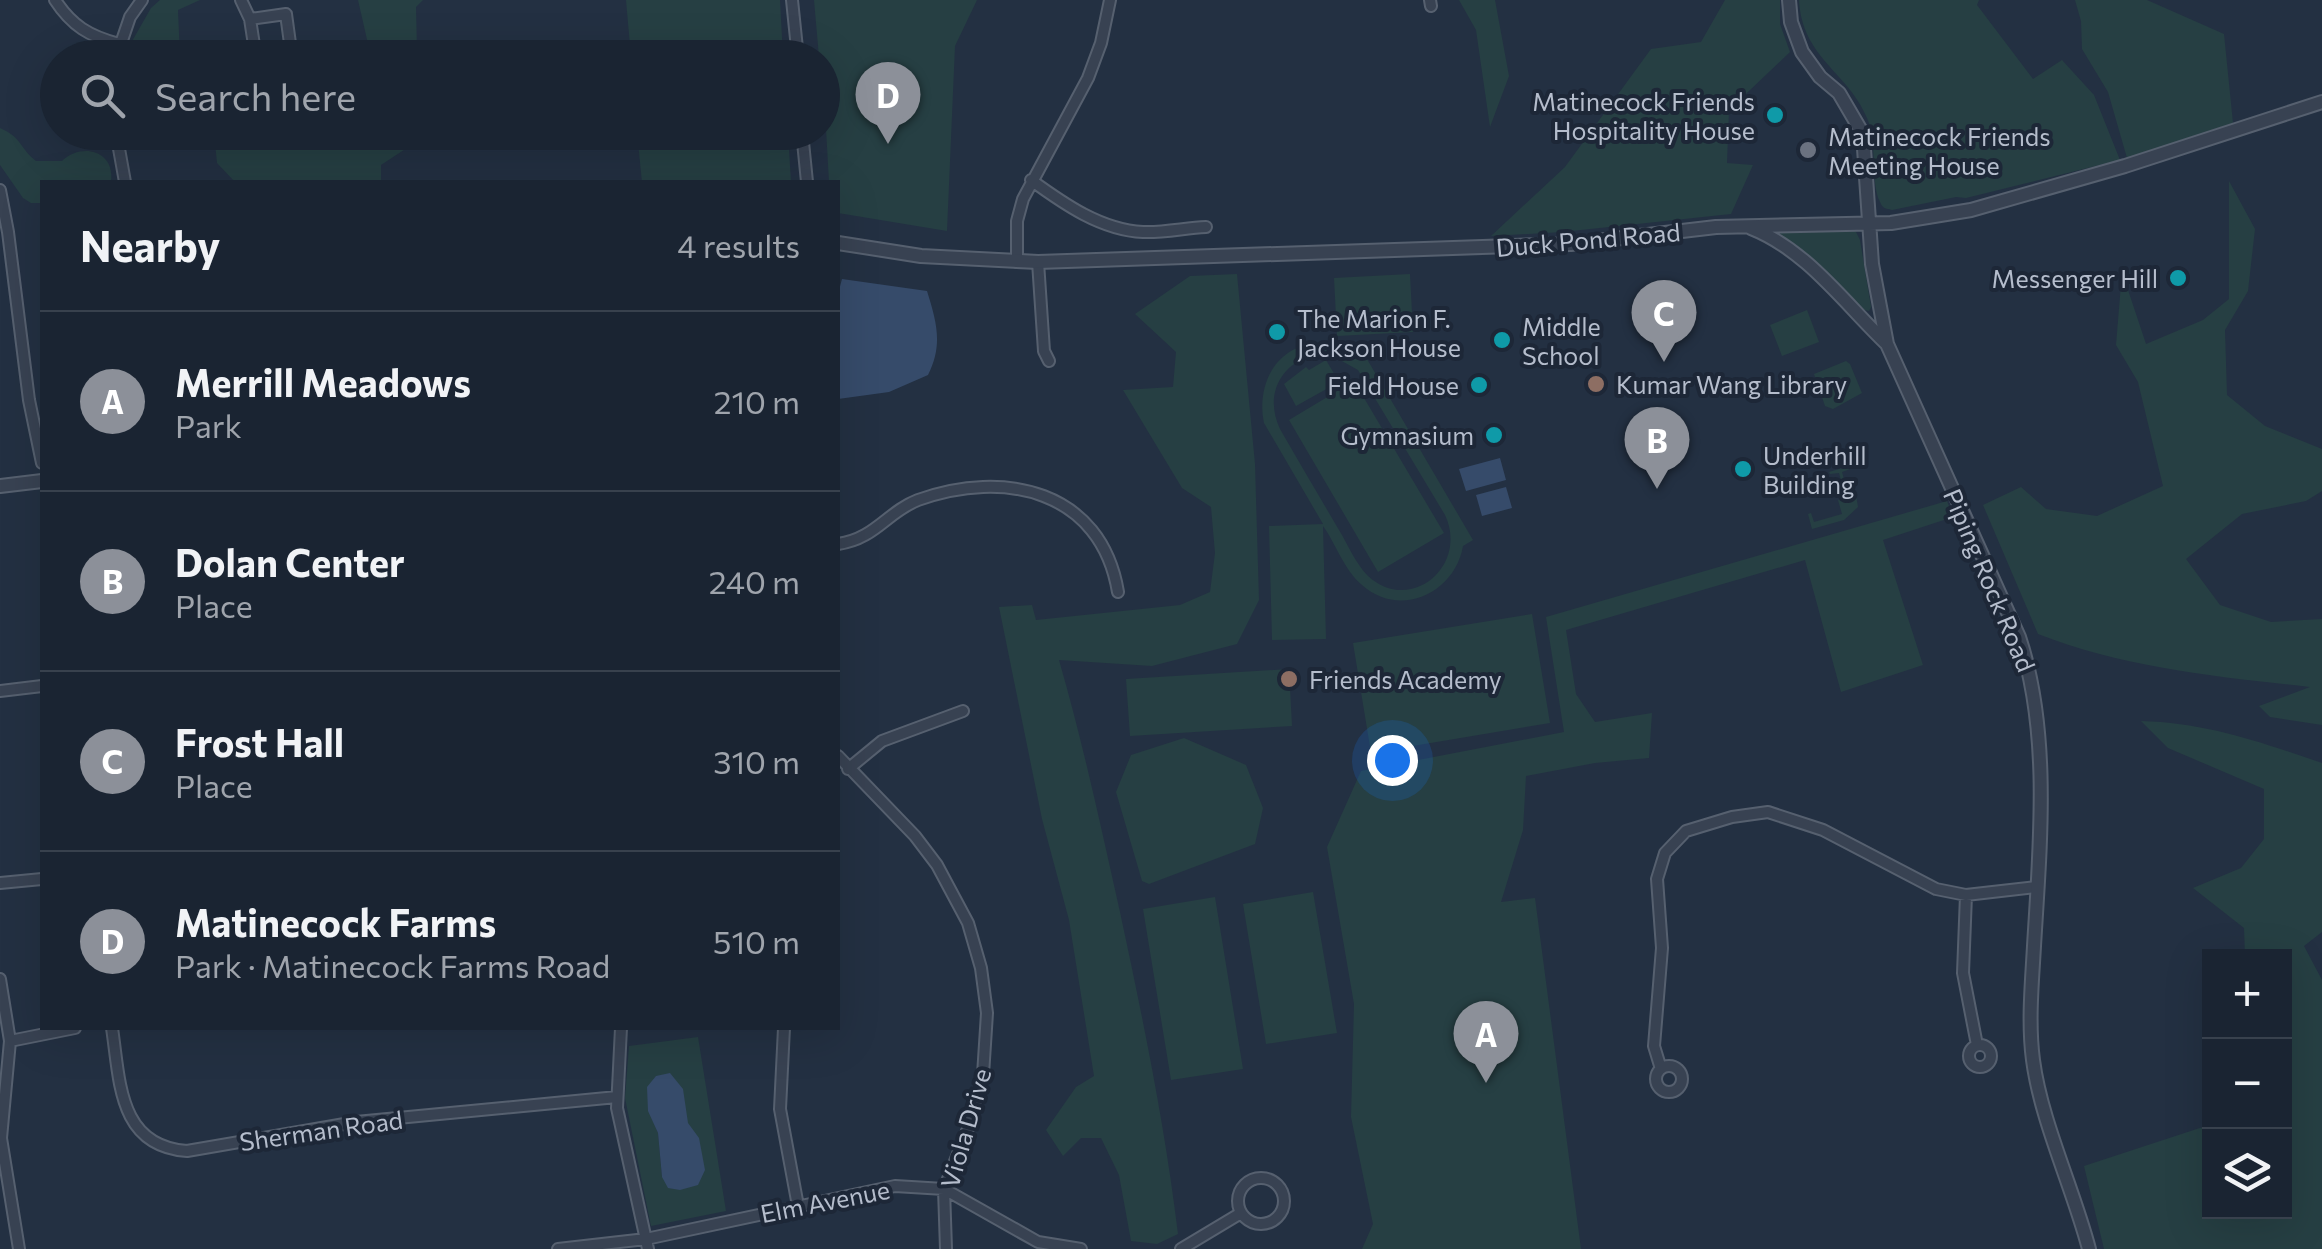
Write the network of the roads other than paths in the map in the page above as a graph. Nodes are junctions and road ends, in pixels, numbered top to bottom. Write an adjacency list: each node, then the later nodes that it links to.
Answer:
1 (55, 0): 8 (street)
2 (142, 0): 9 (street)
3 (241, 0): 7 (street)
4 (792, 0): 12 (street)
5 (1110, 0): 18 (street)
6 (1790, 0): 20 (street, Piping Rock Road)
7 (250, 19): 10 (street); 11 (street)
8 (104, 40)
9 (120, 40)
10 (253, 40)
11 (290, 40)
12 (796, 40)
13 (2322, 102): 20 (street, Duck Pond Road)
14 (119, 150): 16 (street)
15 (803, 150): 17 (street)
16 (125, 180)
17 (806, 180)
18 (1030, 180): 22 (street); 24 (street)
19 (0, 190): 28 (street)
20 (1868, 223): 21 (street, Duck Pond Road); 26 (street, Piping Rock Road)
21 (1744, 226): 25 (street, Duck Pond Road); 26 (street)
22 (1206, 227)
23 (840, 243): 24 (street, Duck Pond Road)
24 (1017, 262): 25 (street, Duck Pond Road)
25 (1038, 262): 27 (street)
26 (1887, 344): 40 (street, Piping Rock Road)
27 (1048, 361)
28 (40, 454)
29 (40, 480): 30 (street)
30 (0, 486)
31 (840, 544): 32 (street)
32 (1118, 592)
33 (40, 686): 34 (street)
34 (0, 691)
35 (963, 711): 37 (street)
36 (840, 759): 37 (street, Viola Drive)
37 (848, 769): 51 (street, Viola Drive)
38 (40, 878): 39 (street)
39 (0, 883)
40 (2036, 887): 41 (street); 60 (street, Piping Rock Road)
41 (1966, 895): 48 (street); 49 (street)
42 (0, 979): 47 (street)
43 (65, 1030): 47 (street)
44 (112, 1030): 50 (street, Sherman Road)
45 (621, 1030): 50 (street)
46 (784, 1030): 52 (street)
47 (10, 1041): 55 (street)
48 (1978, 1045)
49 (1660, 1070)
50 (617, 1098): 54 (street)
51 (944, 1189): 52 (street, Elm Avenue); 57 (street, Viola Drive); 58 (street, Elm Avenue)
52 (798, 1206): 54 (street, Elm Avenue)
53 (1241, 1213): 53 (street); 59 (street)
54 (647, 1244): 56 (street, Elm Avenue)
55 (19, 1249)
56 (558, 1249)
57 (946, 1249)
58 (1081, 1249)
59 (1180, 1249)
60 (2089, 1249)

